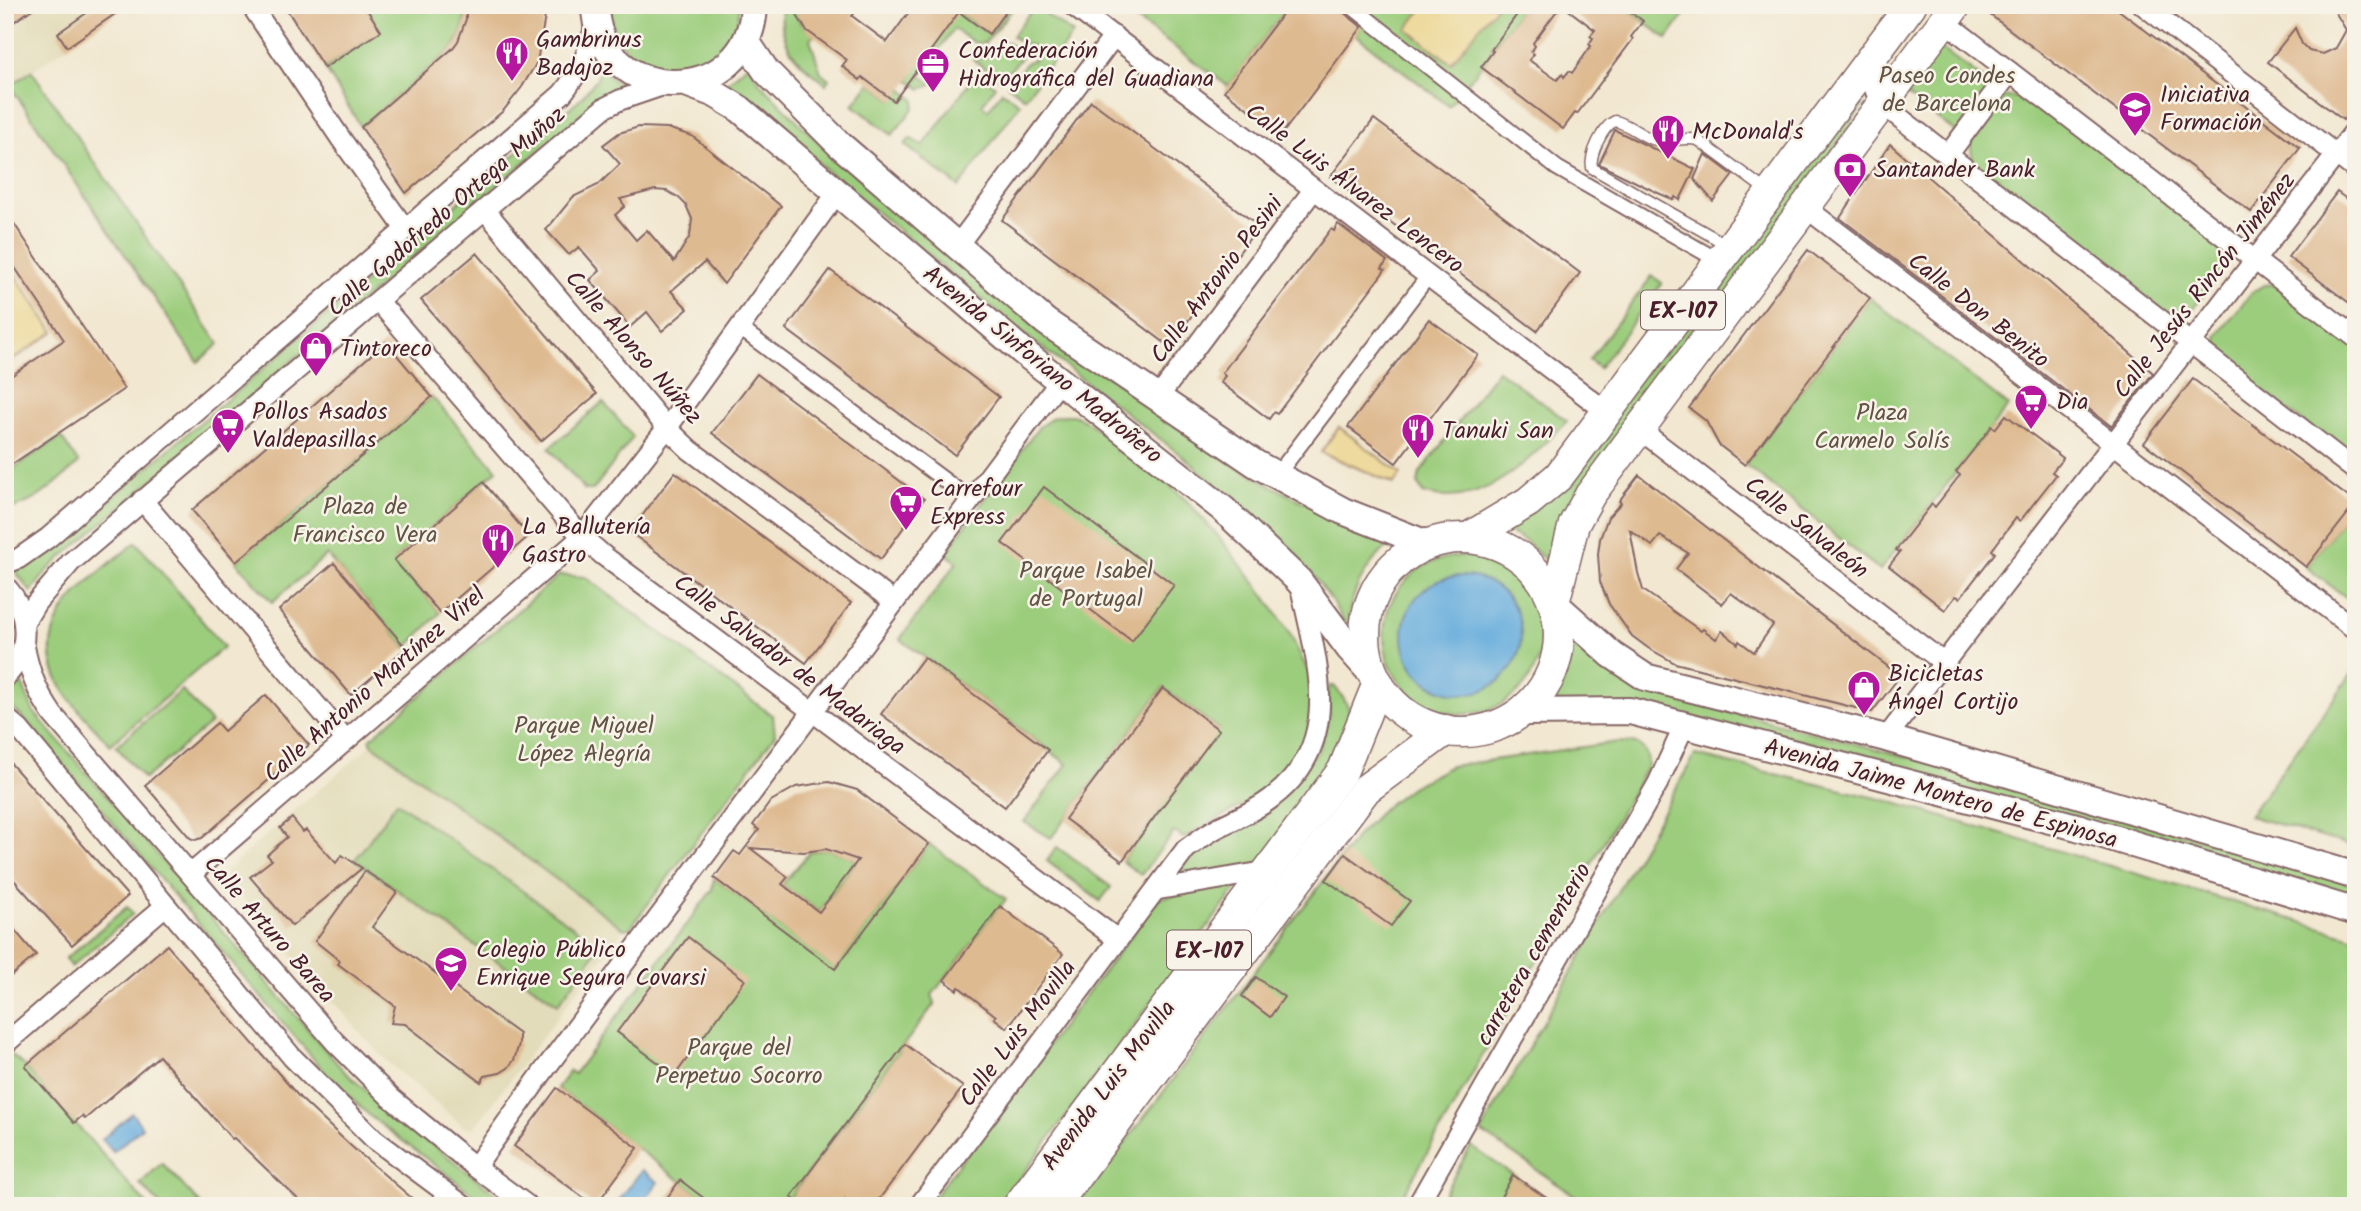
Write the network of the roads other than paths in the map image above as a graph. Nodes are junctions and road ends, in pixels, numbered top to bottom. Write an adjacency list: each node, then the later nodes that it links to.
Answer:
1 (251, 5): 24 (street)
2 (754, 5): 10 (main road)
3 (1072, 5): 9 (street, Calle Luis Álvarez Lencero)
4 (1350, 5): 26 (street)
5 (1911, 5): 11 (main road, EX-107)
6 (2151, 6): 17 (street)
7 (596, 13): 13 (main road, Avenida Sinforiano Madroñero); 24 (street, Calle Godofredo Ortega Muñoz)
8 (1950, 13): 12 (street); 14 (main road, EX-107)
9 (1114, 36): 19 (street, Calle Luis Álvarez Lencero); 25 (street)
10 (746, 41): 13 (main road); 25 (main road, Avenida Sinforiano Madroñero)
11 (1873, 57): 14 (street); 21 (main road, EX-107)
12 (2010, 72): 16 (street); 27 (street)
13 (676, 84): 20 (main road, Avenida Sinforiano Madroñero); 23 (street, Calle Godofredo Ortega Muñoz)
14 (1882, 104): 16 (street); 22 (main road, EX-107)
15 (2356, 129): 17 (street, Calle Jesús Rincón Jiménez)
16 (1948, 155): 32 (street)
17 (2336, 155): 18 (street); 27 (street, Calle Jesús Rincón Jiménez)
18 (2356, 170)
19 (1314, 188): 28 (street, Calle Luis Álvarez Lencero); 34 (street, Calle Antonio Pesini)
20 (837, 193): 30 (street, Calle Antonio Martínez Virel); 33 (main road, Avenida Sinforiano Madroñero)
21 (1770, 193): 26 (main road, EX-107); 26 (lane)
22 (1805, 207): 37 (main road, EX-107); 38 (street, Calle Don Benito)
23 (485, 210): 29 (street, Calle Godofredo Ortega Muñoz); 36 (street, Calle Alonso Núñez)
24 (406, 230): 46 (street, Calle Godofredo Ortega Muñoz)
25 (957, 246): 34 (main road, Avenida Sinforiano Madroñero)
26 (1725, 254): 35 (main road, EX-107)
27 (2255, 260): 31 (street); 32 (street, Calle Jesús Rincón Jiménez)
28 (1429, 275): 35 (street, Calle Luis Álvarez Lencero); 40 (street)
29 (379, 302): 41 (street, Calle Godofredo Ortega Muñoz); 43 (street, Calle Salvador de Madariaga)
30 (741, 329): 36 (street, Calle Antonio Martínez Virel); 42 (street)
31 (2356, 338)
32 (2191, 343): 38 (street, Calle Jesús Rincón Jiménez); 39 (street)
33 (1060, 381): 42 (street); 47 (main road, Avenida Sinforiano Madroñero)
34 (1157, 399): 40 (main road, Avenida Sinforiano Madroñero)
35 (1607, 412): 44 (main road, EX-107)
36 (667, 428): 43 (street, Calle Antonio Martínez Virel); 49 (street, Calle Alonso Núñez)
37 (1639, 429): 50 (main road, EX-107); 54 (street, Calle Salvaleón)
38 (2113, 443): 52 (street, Calle Don Benito); 54 (street, Calle Jesús Rincón Jiménez)
39 (2356, 471)
40 (1277, 475): 45 (main road, Avenida Sinforiano Madroñero)
41 (142, 500): 51 (street, Calle Godofredo Ortega Muñoz); 63 (street)
42 (971, 500): 49 (street)
43 (582, 537): 57 (street, Calle Salvador de Madariaga); 63 (street, Calle Antonio Martínez Virel)
44 (1468, 538): 45 (main road, EX-107); 50 (main road, EX-107)
45 (1427, 544): 56 (main road, EX-107)
46 (5, 564)
47 (1299, 581): 56 (main road, Avenida Sinforiano Madroñero); 67 (street, Calle Luis Movilla)
48 (5, 586): 51 (street)
49 (894, 602): 57 (street)
50 (1554, 603): 58 (main road, EX-107); 62 (main road, Avenida Jaime Montero de Espinosa)
51 (24, 623): 53 (street, Calle Arturo Barea)
52 (2356, 630)
53 (24, 645): 55 (street); 65 (street, Calle Arturo Barea)
54 (1944, 663): 62 (street, Calle Jesús Rincón Jiménez)
55 (5, 677)
56 (1376, 679): 61 (main road, EX-107); 64 (main road, Avenida Luis Movilla / EX-107)
57 (813, 712): 70 (street, Calle Salvador de Madariaga); 72 (street)
58 (1521, 712): 60 (main road, Avenida Jaime Montero de Espinosa); 61 (main road, EX-107)
59 (5, 717): 68 (street)
60 (1685, 724): 69 (main road, Avenida Jaime Montero de Espinosa); 78 (street, carretera cementerio)
61 (1446, 730): 77 (main road, Avenida Luis Movilla / EX-107)
62 (1886, 738): 66 (main road, Avenida Jaime Montero de Espinosa)
63 (346, 740): 65 (street, Calle Antonio Martínez Virel)
64 (1268, 871): 67 (street); 76 (main road, Avenida Luis Movilla / EX-107)
65 (191, 874): 72 (street, Calle Arturo Barea)
66 (2356, 876)
67 (1156, 890): 70 (street, Calle Luis Movilla)
68 (165, 906): 71 (street); 73 (street)
69 (2356, 912)
70 (1117, 939): 75 (street, Calle Luis Movilla)
71 (5, 1044)
72 (475, 1167): 74 (street, Calle Arturo Barea)
73 (464, 1206)
74 (528, 1206)
75 (919, 1206)
76 (1018, 1206)
77 (1054, 1206)
78 (1418, 1206)

